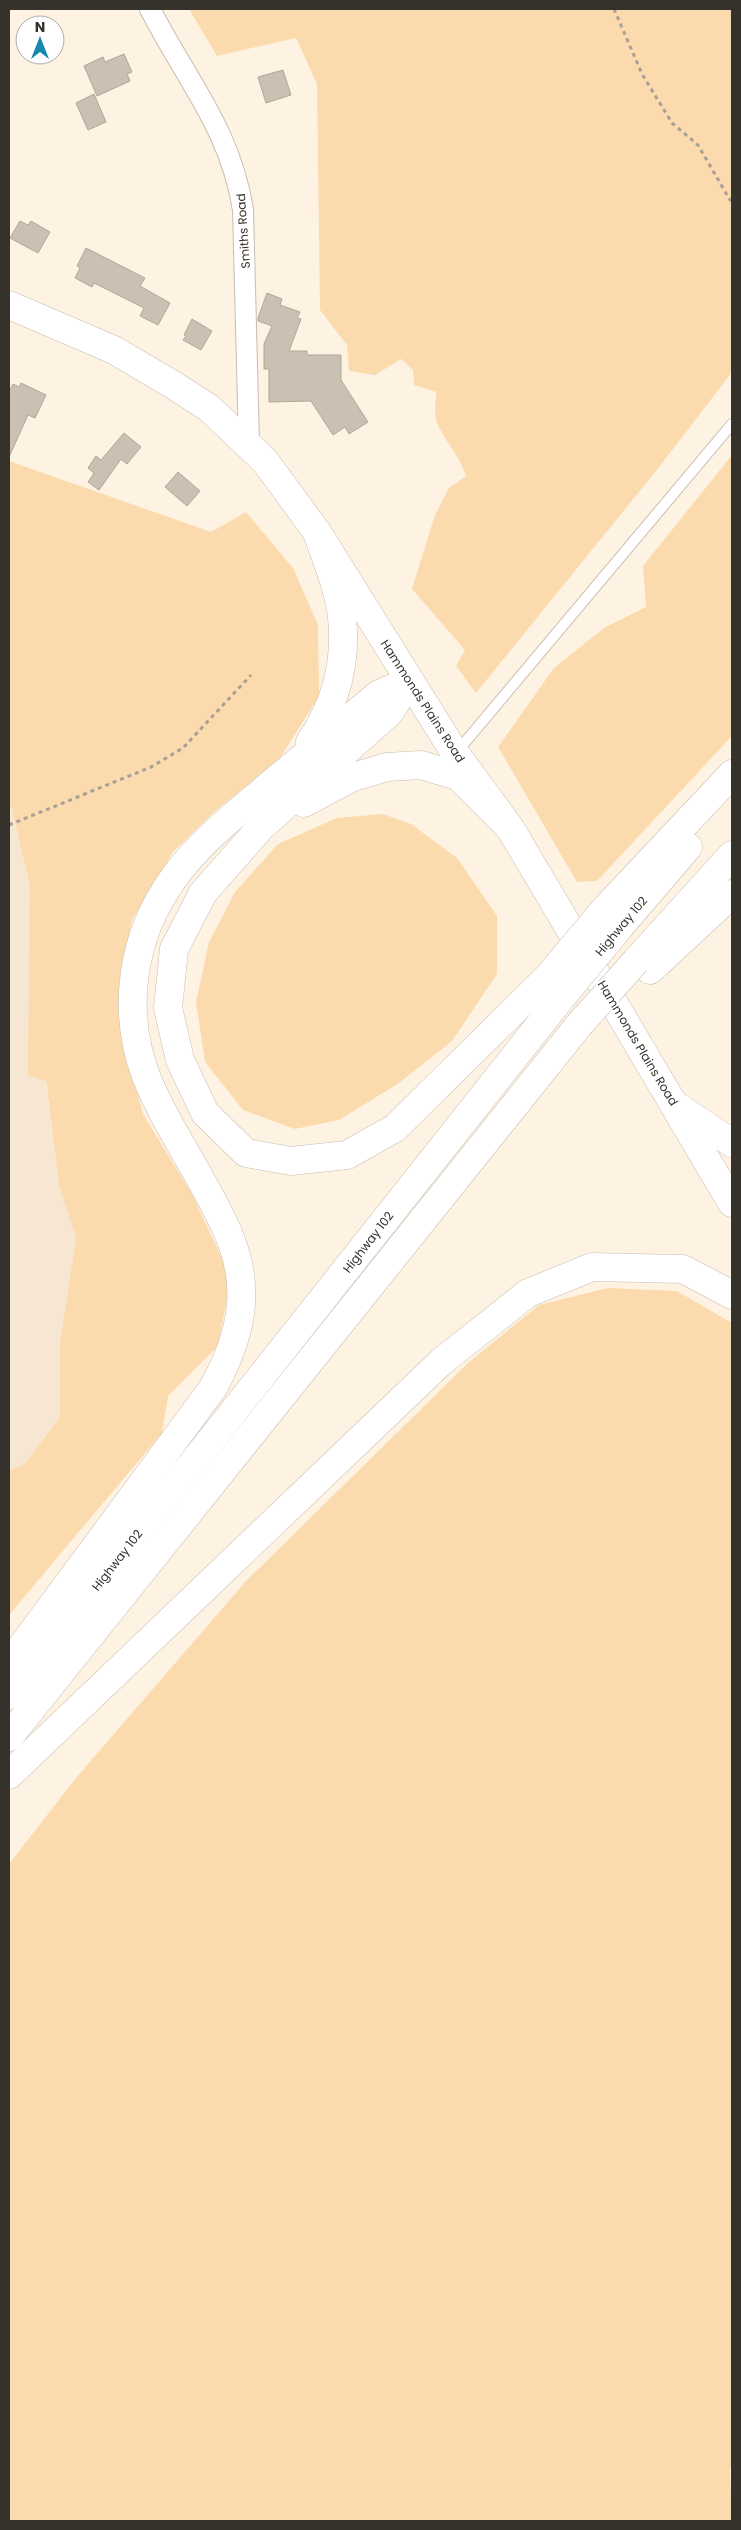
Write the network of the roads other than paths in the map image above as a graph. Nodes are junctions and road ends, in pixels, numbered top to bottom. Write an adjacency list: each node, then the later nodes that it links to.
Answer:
1 (150, 9): 4 (street, Smiths Road)
2 (9, 305): 4 (main road, Hammonds Plains Road)
3 (732, 424): 7 (lane)
4 (249, 444): 5 (main road, Hammonds Plains Road)
5 (317, 532): 6 (main road, Hammonds Plains Road); 8 (main road)
6 (409, 681): 7 (main road, Hammonds Plains Road); 8 (main road); 11 (main road)
7 (455, 753): 12 (main road, Hammonds Plains Road)
8 (295, 764): 22 (main road)
9 (732, 774): 15 (main road)
10 (732, 794): 15 (main road, Highway 102)
11 (261, 827): 12 (main road); 17 (main road)
12 (510, 828): 18 (main road, Hammonds Plains Road)
13 (732, 855): 16 (main road, Highway 102)
14 (732, 894): 16 (main road)
15 (610, 920): 17 (main road, Highway 102, bridge)
16 (640, 967): 24 (main road, Highway 102, bridge)
17 (555, 987): 23 (main road, Highway 102)
18 (675, 1105): 19 (main road); 20 (main road, Hammonds Plains Road)
19 (732, 1143)
20 (732, 1203)
21 (732, 1295): 25 (main road)
22 (9, 1664)
23 (9, 1696)
24 (9, 1737)
25 (9, 1775)

